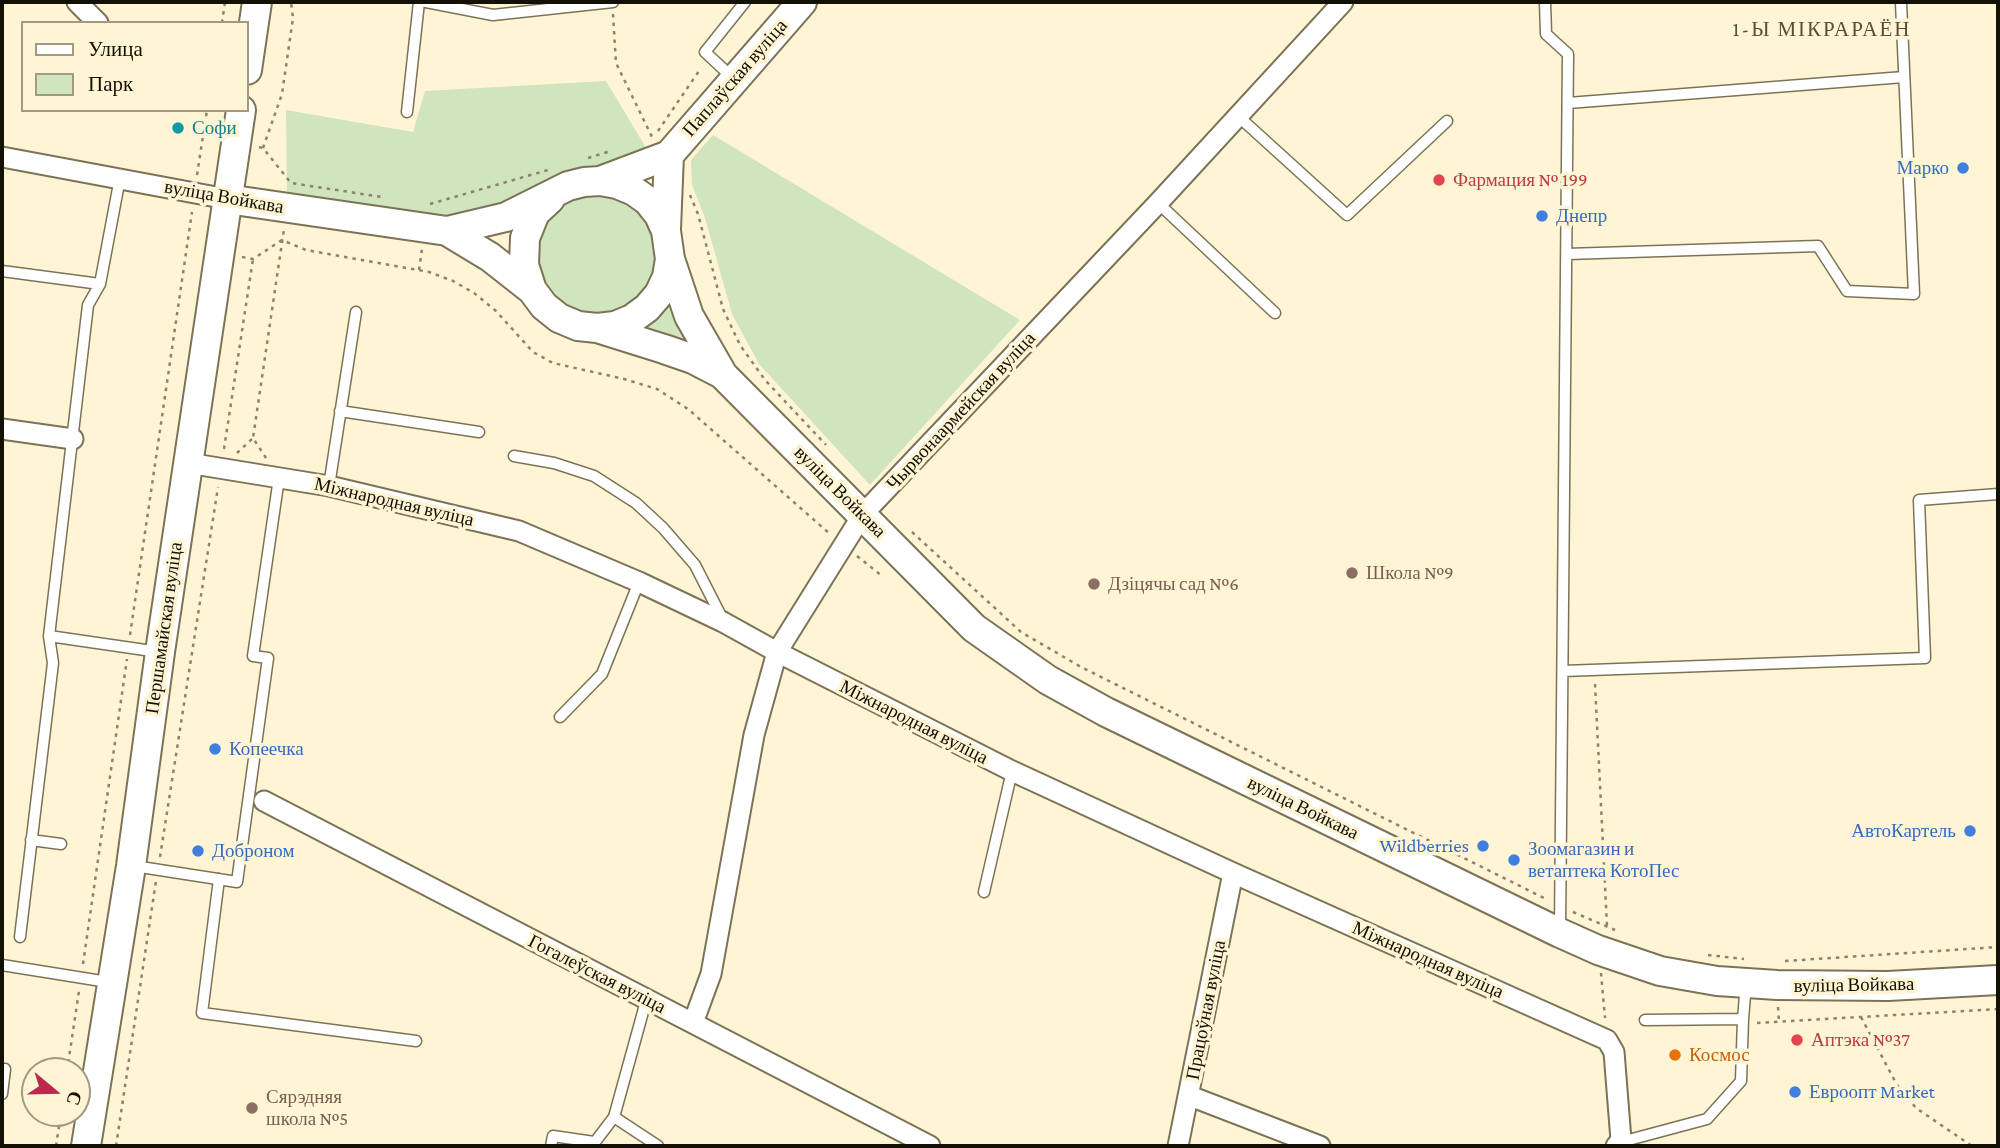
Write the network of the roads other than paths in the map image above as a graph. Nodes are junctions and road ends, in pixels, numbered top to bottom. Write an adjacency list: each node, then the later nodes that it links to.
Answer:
1 (77, 2): 11 (street)
2 (257, 2): 12 (main road)
3 (419, 2): 16 (lane)
4 (426, 2): 5 (lane)
5 (613, 2)
6 (745, 2): 14 (lane)
7 (802, 2): 14 (main road, Паплаўская вуліца)
8 (1343, 2): 18 (street, Чырвонаармейская вуліца)
9 (1545, 2): 15 (lane)
10 (1901, 2): 13 (lane)
11 (96, 21)
12 (248, 58)
13 (1904, 77): 15 (lane); 29 (lane)
14 (734, 79): 20 (main road, Паплаўская вуліца)
15 (1568, 103): 29 (lane)
16 (407, 111)
17 (241, 112): 25 (main road, Першамайская вуліца)
18 (1238, 116): 19 (lane); 26 (street, Чырвонаармейская вуліца)
19 (1447, 121)
20 (669, 155): 22 (main road, Паплаўская вуліца); 28 (main road, Паплаўская вуліца)
21 (2, 157): 23 (street, вуліца Войкава)
22 (593, 170): 24 (main road, вуліца Войкава); 28 (main road, вуліца Войкава)
23 (120, 178): 25 (street, вуліца Войкава); 32 (lane)
24 (551, 182): 27 (main road, вуліца Войкава); 33 (main road)
25 (227, 199): 27 (main road, вуліца Войкава); 43 (main road, Першамайская вуліца)
26 (1158, 203): 35 (lane); 47 (street, Чырвонаармейская вуліца)
27 (447, 231): 33 (main road, вуліца Войкава)
28 (666, 231): 30 (main road, вуліца Войкава)
29 (1567, 254): 53 (lane)
30 (670, 259): 36 (main road, вуліца Войкава); 37 (main road, вуліца Войкава)
31 (2, 271): 32 (lane)
32 (100, 284): 41 (lane)
33 (532, 290): 36 (main road, вуліца Войкава)
34 (356, 312): 38 (lane)
35 (1275, 313)
36 (597, 328): 37 (main road, вуліца Войкава)
37 (723, 375): 47 (main road, вуліца Войкава)
38 (340, 411): 40 (lane); 45 (lane)
39 (2, 429): 41 (street)
40 (479, 432)
41 (73, 439): 50 (lane)
42 (514, 456): 49 (lane)
43 (188, 463): 44 (street, Міжнародная вуліца); 51 (main road, Першамайская вуліца)
44 (279, 478): 45 (street, Міжнародная вуліца); 61 (lane)
45 (329, 486): 48 (street, Міжнародная вуліца)
46 (1998, 494): 53 (lane)
47 (863, 514): 52 (street, Чырвонаармейская вуліца); 63 (main road, вуліца Войкава)
48 (639, 582): 49 (street, Міжнародная вуліца); 54 (lane)
49 (723, 622): 52 (street, Міжнародная вуліца)
50 (49, 636): 51 (lane); 57 (lane)
51 (160, 652): 59 (main road, Першамайская вуліца)
52 (777, 652): 55 (street, Міжнародная вуліца); 72 (street, Чырвонаармейская вуліца)
53 (1563, 671): 63 (lane)
54 (560, 717)
55 (1012, 771): 60 (street, Міжнародная вуліца); 62 (lane)
56 (264, 801): 69 (street, Гогалеўская вуліца)
57 (31, 840): 58 (lane); 64 (lane)
58 (61, 844)
59 (144, 868): 61 (lane); 68 (main road, Першамайская вуліца)
60 (1233, 873): 76 (street, Працоўная вуліца); 79 (street, Міжнародная вуліца)
61 (219, 879): 73 (lane)
62 (984, 892)
63 (1560, 920): 66 (main road, вуліца Войкава)
64 (20, 937)
65 (2, 965): 68 (lane)
66 (1747, 971): 67 (main road, вуліца Войкава); 71 (lane)
67 (1998, 980)
68 (112, 983): 80 (main road, Першамайская вуліца)
69 (646, 1001): 72 (street, Гогалеўская вуліца); 77 (lane)
70 (1645, 1020): 71 (lane)
71 (1742, 1021): 79 (lane)
72 (693, 1023): 83 (street, Гогалеўская вуліца)
73 (416, 1041)
74 (5, 1069): 75 (lane)
75 (2, 1094)
76 (1190, 1096): 84 (street, Працоўная вуліца); 85 (street)
77 (614, 1116): 78 (lane); 82 (lane)
78 (593, 1144): 81 (lane)
79 (1620, 1144)
80 (86, 1146)
81 (551, 1146)
82 (658, 1146)
83 (930, 1146)
84 (1178, 1146)
85 (1320, 1146)

